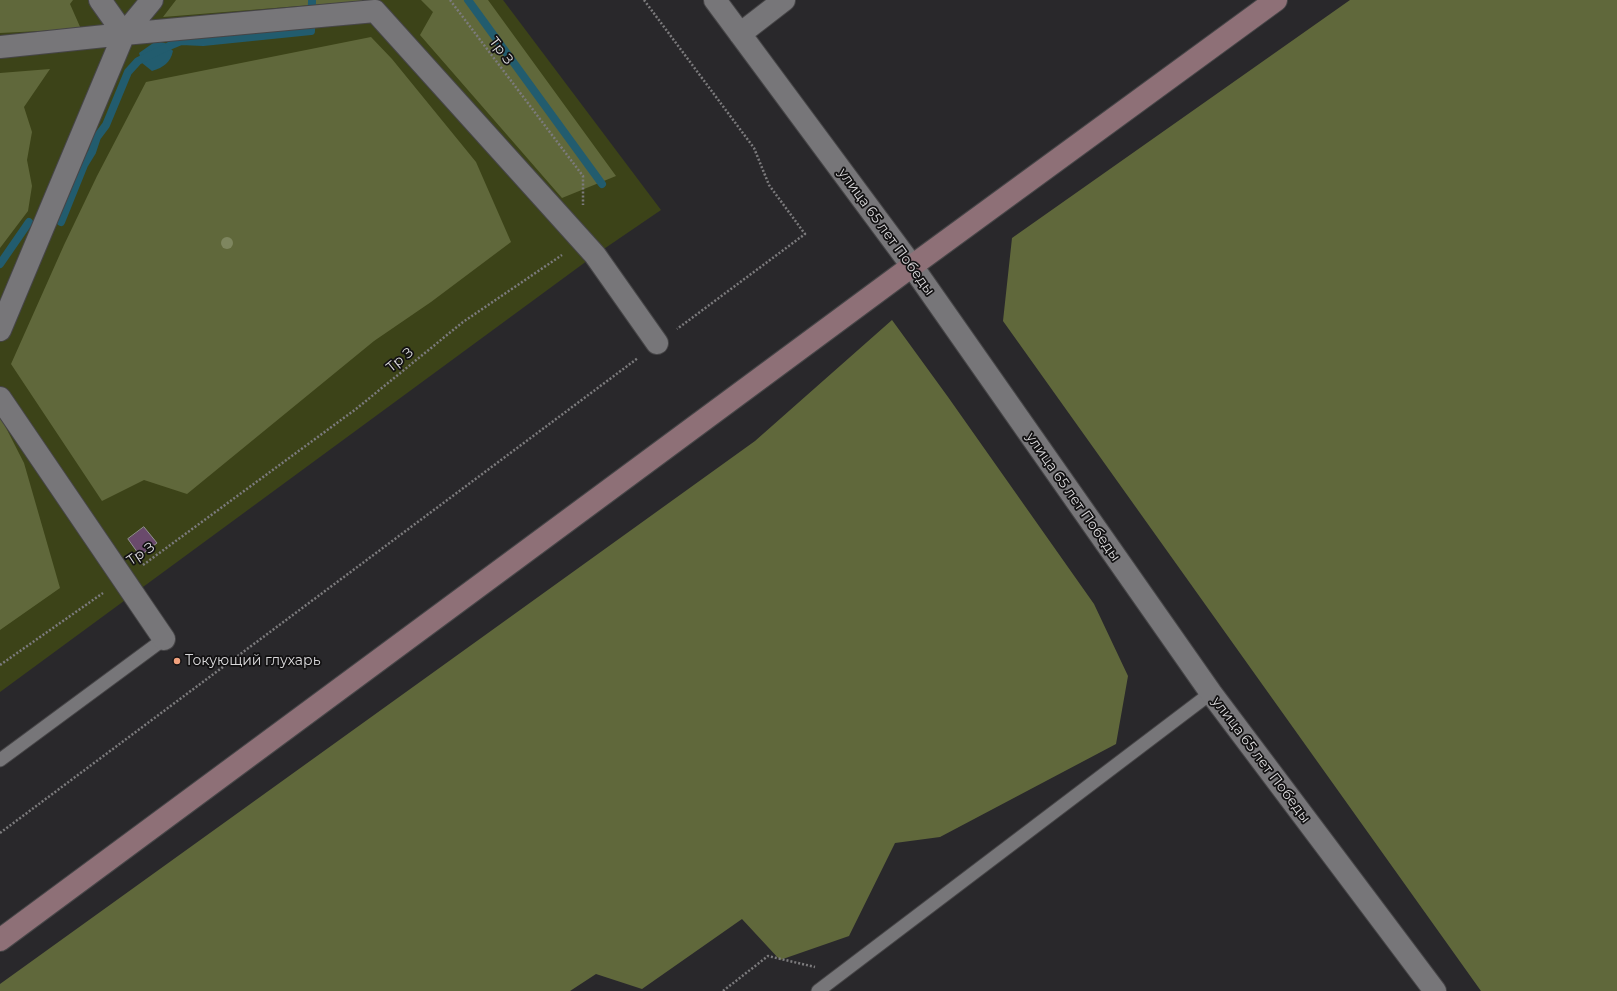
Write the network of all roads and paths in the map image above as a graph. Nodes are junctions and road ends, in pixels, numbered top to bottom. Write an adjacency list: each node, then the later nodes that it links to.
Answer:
1 (100, 0): 9 (street)
2 (152, 0): 9 (street)
3 (450, 0): 12 (path, Тр З)
4 (644, 0): 15 (path)
5 (715, 0): 10 (street, улица 65 лет Победы)
6 (784, 0): 10 (street)
7 (1276, 0): 13 (street)
8 (373, 5): 9 (street); 12 (street)
9 (124, 34): 11 (street); 14 (street)
10 (740, 34): 13 (street, улица 65 лет Победы)
11 (0, 47)
12 (582, 241): 15 (street); 17 (path, Тр З)
13 (912, 266): 20 (street, улица 65 лет Победы); 23 (street)
14 (0, 330)
15 (657, 343): 22 (path)
16 (0, 398): 17 (street)
17 (123, 579): 18 (street); 19 (path, Тр З)
18 (164, 639): 21 (lane)
19 (0, 664)
20 (1211, 693): 24 (lane); 27 (street, улица 65 лет Победы)
21 (0, 760)
22 (0, 833)
23 (0, 940)
24 (840, 974): 25 (path); 26 (lane)
25 (723, 991)
26 (818, 991)
27 (1435, 991)

